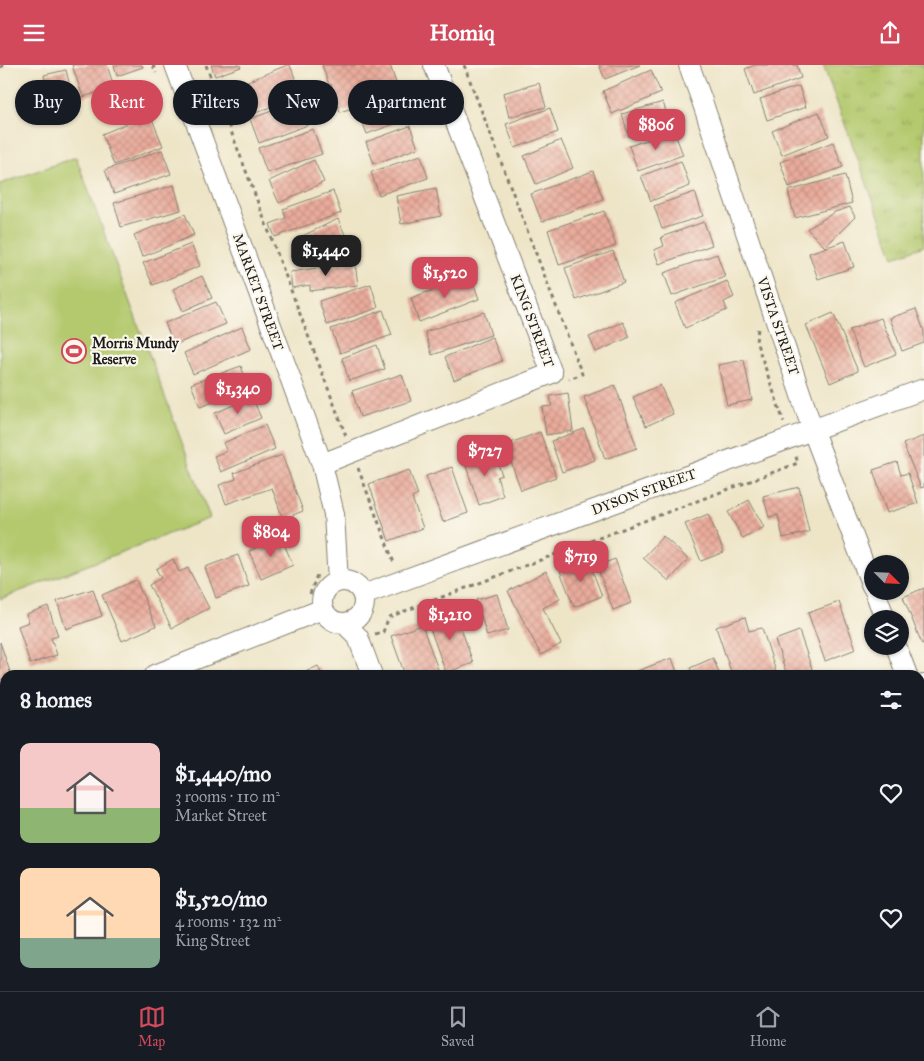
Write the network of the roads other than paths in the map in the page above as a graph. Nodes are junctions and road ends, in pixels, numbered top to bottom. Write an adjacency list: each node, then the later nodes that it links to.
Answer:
1 (175, 65): 6 (street, MARKET STREET)
2 (434, 65): 6 (street, KING STREET)
3 (689, 65): 5 (street, VISTA STREET)
4 (924, 389): 5 (street, DYSON STREET)
5 (813, 431): 7 (street, VISTA STREET); 9 (street, DYSON STREET)
6 (322, 464): 8 (street, MARKET STREET)
7 (864, 565)
8 (338, 582): 9 (street); 10 (street)
9 (363, 595): 11 (street)
10 (316, 603): 11 (street); 13 (street)
11 (351, 630): 14 (street)
12 (899, 655): 15 (street)
13 (165, 670)
14 (370, 670)
15 (905, 670)

